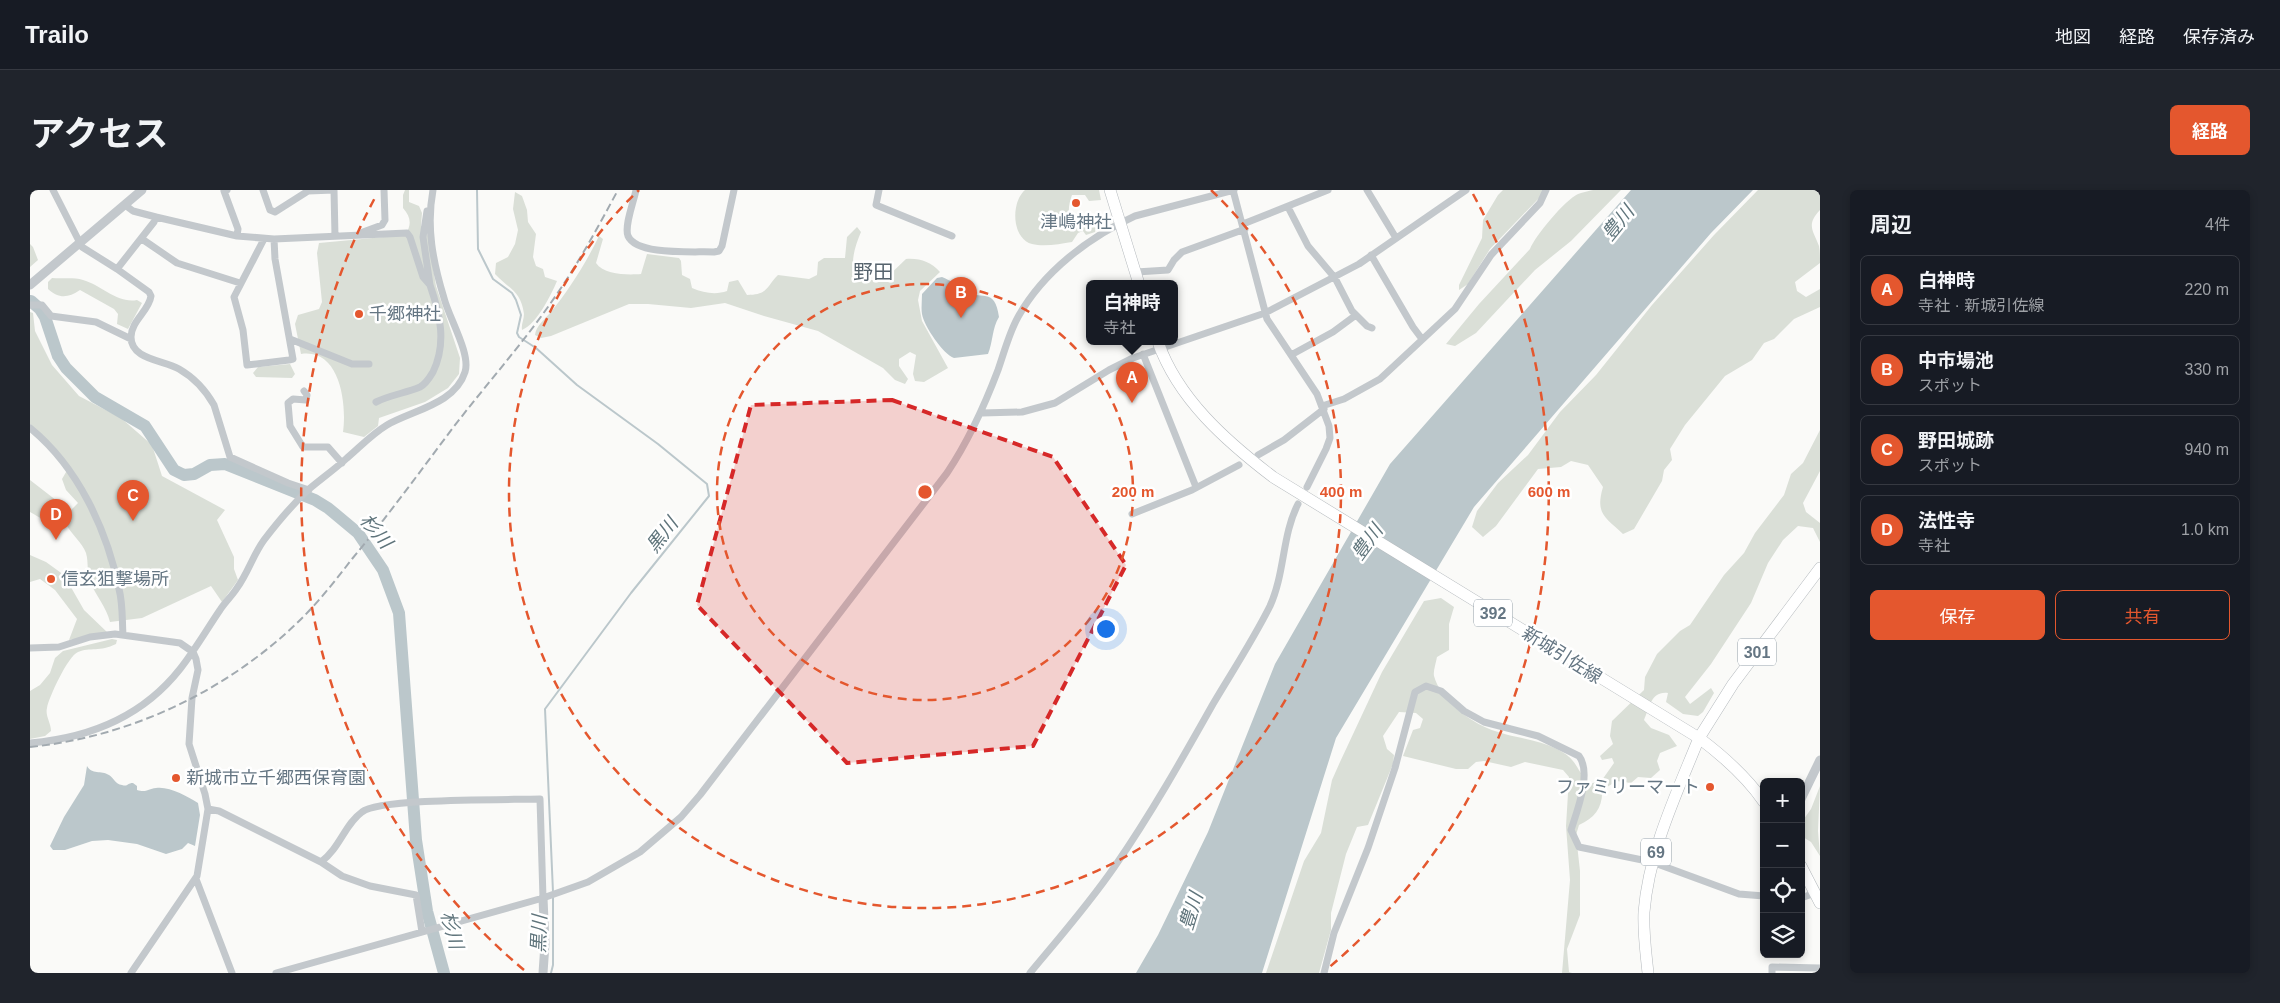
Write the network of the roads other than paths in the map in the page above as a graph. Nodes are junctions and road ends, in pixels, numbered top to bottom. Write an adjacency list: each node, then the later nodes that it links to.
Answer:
1 (53, 190): 31 (street)
2 (142, 190): 17 (street)
3 (225, 190): 24 (street)
4 (263, 190): 5 (street)
5 (334, 190): 25 (street)
6 (384, 190): 23 (street)
7 (433, 190): 19 (street)
8 (636, 190): 9 (street)
9 (734, 190)
10 (879, 190): 26 (street)
11 (1110, 190): 21 (main road)
12 (1233, 190): 21 (street); 22 (street)
13 (1328, 190): 18 (street)
14 (1367, 190): 27 (street)
15 (1466, 190): 27 (street)
16 (1546, 190): 46 (street)
17 (125, 205): 20 (street); 31 (street)
18 (1288, 207): 22 (street); 35 (street)
19 (429, 210): 39 (street); 58 (street)
20 (156, 217): 24 (street); 28 (street)
21 (1121, 222): 34 (main road); 55 (street)
22 (1244, 226): 34 (street); 41 (street)
23 (360, 233): 25 (street); 39 (street)
24 (237, 236): 29 (street)
25 (335, 236): 30 (street)
26 (952, 236)
27 (1396, 238): 32 (street)
28 (142, 239): 33 (street); 37 (street)
29 (264, 239): 30 (street); 37 (street)
30 (274, 239): 47 (street)
31 (79, 243): 33 (street); 38 (street)
32 (1372, 255): 35 (street); 46 (street)
33 (117, 269): 44 (street)
34 (1136, 272): 36 (main road)
35 (1335, 278): 41 (street); 42 (street)
36 (1138, 280)
37 (240, 283): 47 (street)
38 (30, 285)
39 (430, 285): 53 (street)
40 (31, 305): 44 (street)
41 (1265, 313): 45 (street); 50 (street)
42 (1356, 315): 43 (street); 50 (street)
43 (1372, 328)
44 (131, 339): 62 (street)
45 (1178, 339)
46 (1422, 339): 54 (street)
47 (290, 340): 51 (street)
48 (1159, 345): 49 (street); 69 (main road, 新城引佐線 / 392)
49 (1143, 354): 55 (street); 61 (street)
50 (1291, 355): 54 (street)
51 (369, 364)
52 (304, 391): 58 (street)
53 (376, 402)
54 (1323, 407): 57 (street); 60 (street)
55 (982, 413): 80 (street)
56 (30, 428): 66 (street)
57 (1258, 455)
58 (342, 463): 62 (street)
59 (1239, 465): 61 (street)
60 (1307, 487)
61 (1196, 488): 64 (street)
62 (308, 491): 68 (street)
63 (1298, 504): 89 (street)
64 (1132, 514)
65 (1820, 568): 69 (main road, 301)
66 (123, 635): 67 (street); 68 (street)
67 (30, 648)
68 (192, 652): 70 (street); 74 (street)
69 (1698, 738): 73 (main road, 新城引佐線); 76 (main road, 69)
70 (30, 743)
71 (1820, 760): 72 (street)
72 (1805, 790)
73 (1760, 796)
74 (208, 809): 75 (street); 78 (street)
75 (321, 862): 80 (street); 83 (street)
76 (1652, 862): 79 (street); 90 (street); 91 (main road, 69)
77 (1802, 868): 82 (main road)
78 (196, 879): 85 (street); 86 (street)
79 (1760, 896)
80 (545, 897): 83 (street); 88 (street)
81 (1805, 898): 82 (street)
82 (1818, 898)
83 (424, 931): 87 (street)
84 (1820, 968): 92 (street)
85 (131, 973)
86 (232, 973)
87 (276, 973)
88 (542, 973)
89 (1030, 973)
90 (1324, 973)
91 (1648, 973)
92 (1772, 973)

